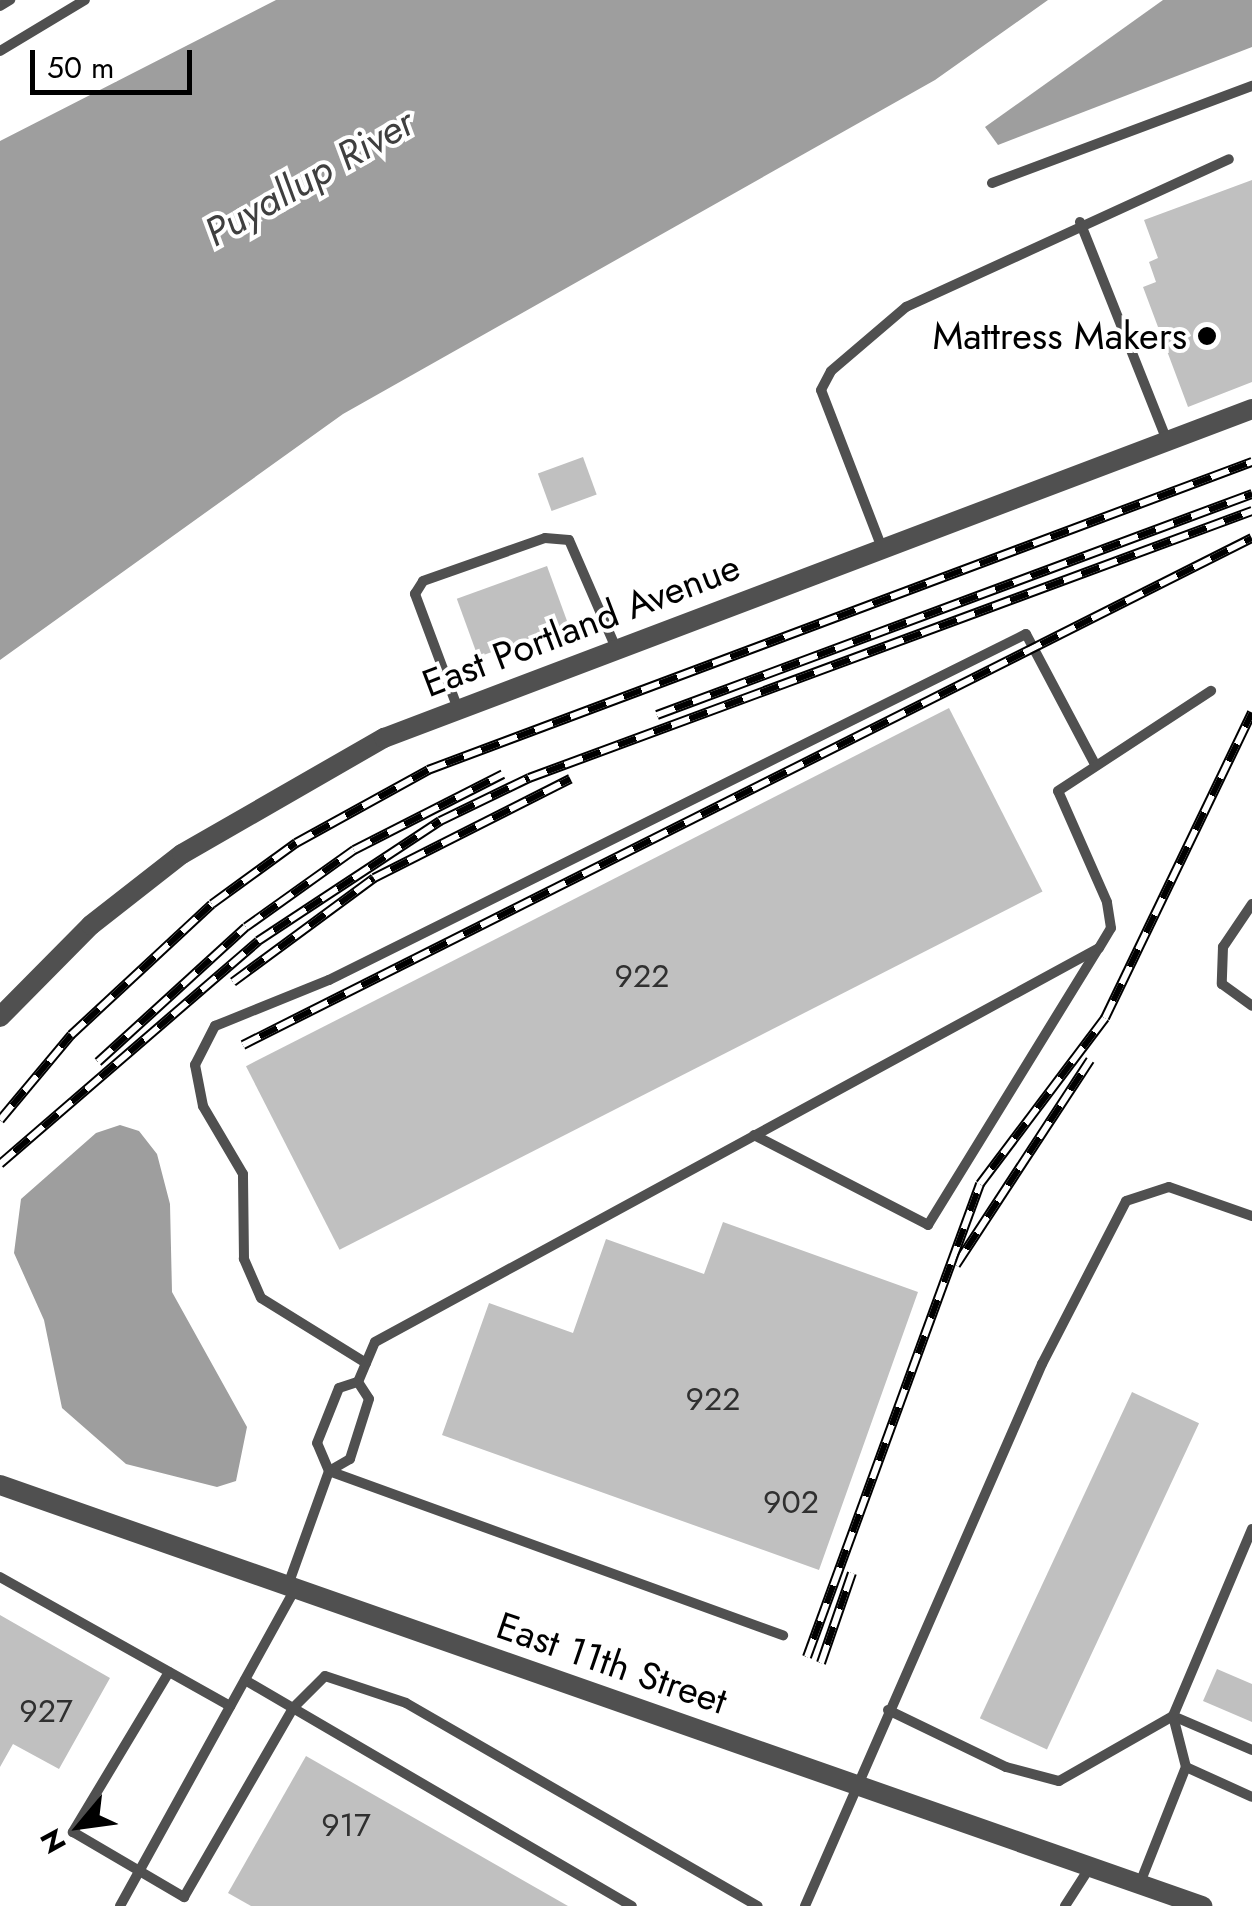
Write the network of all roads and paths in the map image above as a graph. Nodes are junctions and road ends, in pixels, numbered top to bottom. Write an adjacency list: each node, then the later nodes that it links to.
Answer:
1 (10, 0): 3 (lane)
2 (85, 0): 4 (lane)
3 (0, 6)
4 (0, 51)
5 (1252, 86): 7 (lane)
6 (1229, 160): 8 (lane)
7 (992, 183)
8 (1080, 222): 10 (lane); 11 (lane)
9 (1252, 409): 10 (street, East Portland Avenue)
10 (1167, 442): 11 (street, East Portland Avenue)
11 (882, 548): 12 (street, East Portland Avenue)
12 (616, 648): 14 (street, East Portland Avenue); 14 (lane)
13 (1211, 691): 15 (lane)
14 (458, 710): 19 (street, East Portland Avenue)
15 (1096, 766): 17 (lane); 22 (lane)
16 (1252, 904): 18 (lane)
17 (1098, 948): 20 (lane); 20 (lane)
18 (1252, 1006)
19 (0, 1017)
20 (754, 1135): 22 (lane)
21 (1252, 1216): 34 (lane)
22 (366, 1362): 23 (lane)
23 (358, 1382): 24 (lane); 24 (lane)
24 (329, 1470): 28 (lane); 29 (lane)
25 (0, 1485): 28 (street, East 11th Street)
26 (1252, 1528): 35 (lane)
27 (0, 1577): 30 (lane)
28 (291, 1587): 31 (lane); 38 (street, East 11th Street)
29 (783, 1635)
30 (169, 1672): 32 (lane); 41 (lane)
31 (245, 1680): 32 (lane); 33 (lane)
32 (230, 1706): 41 (lane)
33 (292, 1708): 41 (lane); 44 (lane); 45 (lane)
34 (888, 1710): 35 (lane); 38 (lane)
35 (1173, 1716): 36 (lane); 37 (lane)
36 (1252, 1750)
37 (1186, 1767): 39 (lane); 42 (lane)
38 (854, 1785): 40 (street, East 11th Street); 46 (lane)
39 (1252, 1797)
40 (1090, 1867): 42 (street, East 11th Street); 47 (lane)
41 (139, 1871): 43 (lane)
42 (1140, 1884): 48 (street, East 11th Street)
43 (120, 1906)
44 (632, 1906)
45 (758, 1906)
46 (804, 1906)
47 (1066, 1906)
48 (1202, 1906)

